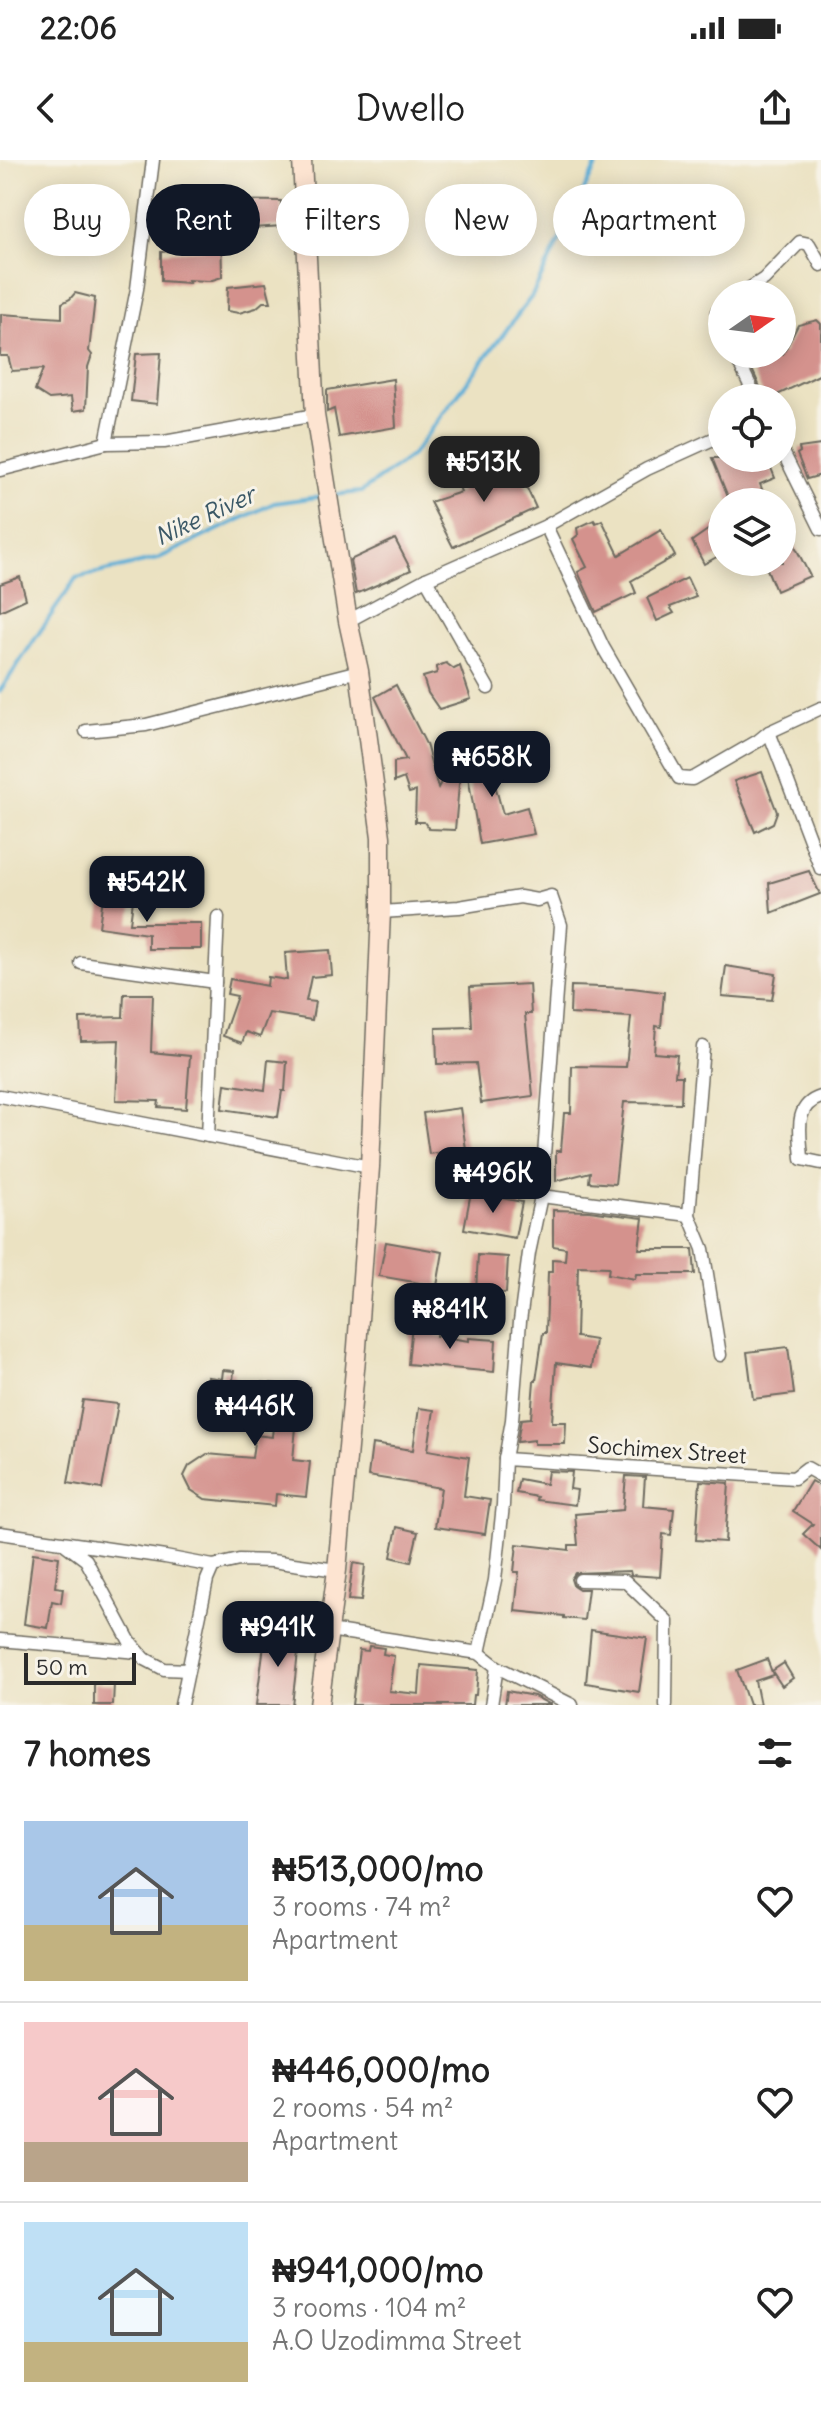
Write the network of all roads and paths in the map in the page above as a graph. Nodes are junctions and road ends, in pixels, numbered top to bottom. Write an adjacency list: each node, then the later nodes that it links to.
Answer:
1 (153, 160): 7 (street)
2 (302, 160): 5 (main road)
3 (821, 265): 4 (street)
4 (762, 280)
5 (315, 415): 7 (street); 13 (main road)
6 (708, 441): 10 (street)
7 (106, 443): 8 (street)
8 (0, 470)
9 (793, 472): 11 (street)
10 (546, 526): 12 (street); 18 (street)
11 (821, 529)
12 (426, 579): 13 (street); 15 (street)
13 (348, 621): 14 (main road)
14 (359, 671): 17 (street); 20 (main road)
15 (488, 688)
16 (821, 708): 18 (street)
17 (86, 731)
18 (769, 732): 19 (street)
19 (821, 869)
20 (381, 912): 29 (main road); 30 (street)
21 (218, 917): 23 (street)
22 (81, 963): 23 (street)
23 (215, 982): 27 (street)
24 (703, 1047): 31 (street)
25 (0, 1096): 27 (street)
26 (821, 1097): 28 (street)
27 (208, 1136): 29 (street)
28 (821, 1163)
29 (370, 1167): 38 (main road)
30 (541, 1196): 31 (street); 33 (street)
31 (689, 1215): 32 (street)
32 (720, 1355)
33 (505, 1459): 34 (street, Sochimex Street); 43 (street)
34 (821, 1476)
35 (0, 1533): 36 (street)
36 (64, 1543): 37 (street); 42 (street)
37 (213, 1566): 38 (street); 45 (street)
38 (337, 1570): 40 (main road)
39 (580, 1580): 50 (street)
40 (329, 1630): 43 (street); 47 (main road)
41 (0, 1640): 42 (street)
42 (138, 1652): 45 (street)
43 (479, 1653): 44 (street)
44 (497, 1667): 48 (street); 49 (street)
45 (188, 1670): 46 (street)
46 (181, 1705)
47 (319, 1705)
48 (491, 1705)
49 (572, 1705)
50 (666, 1705)

